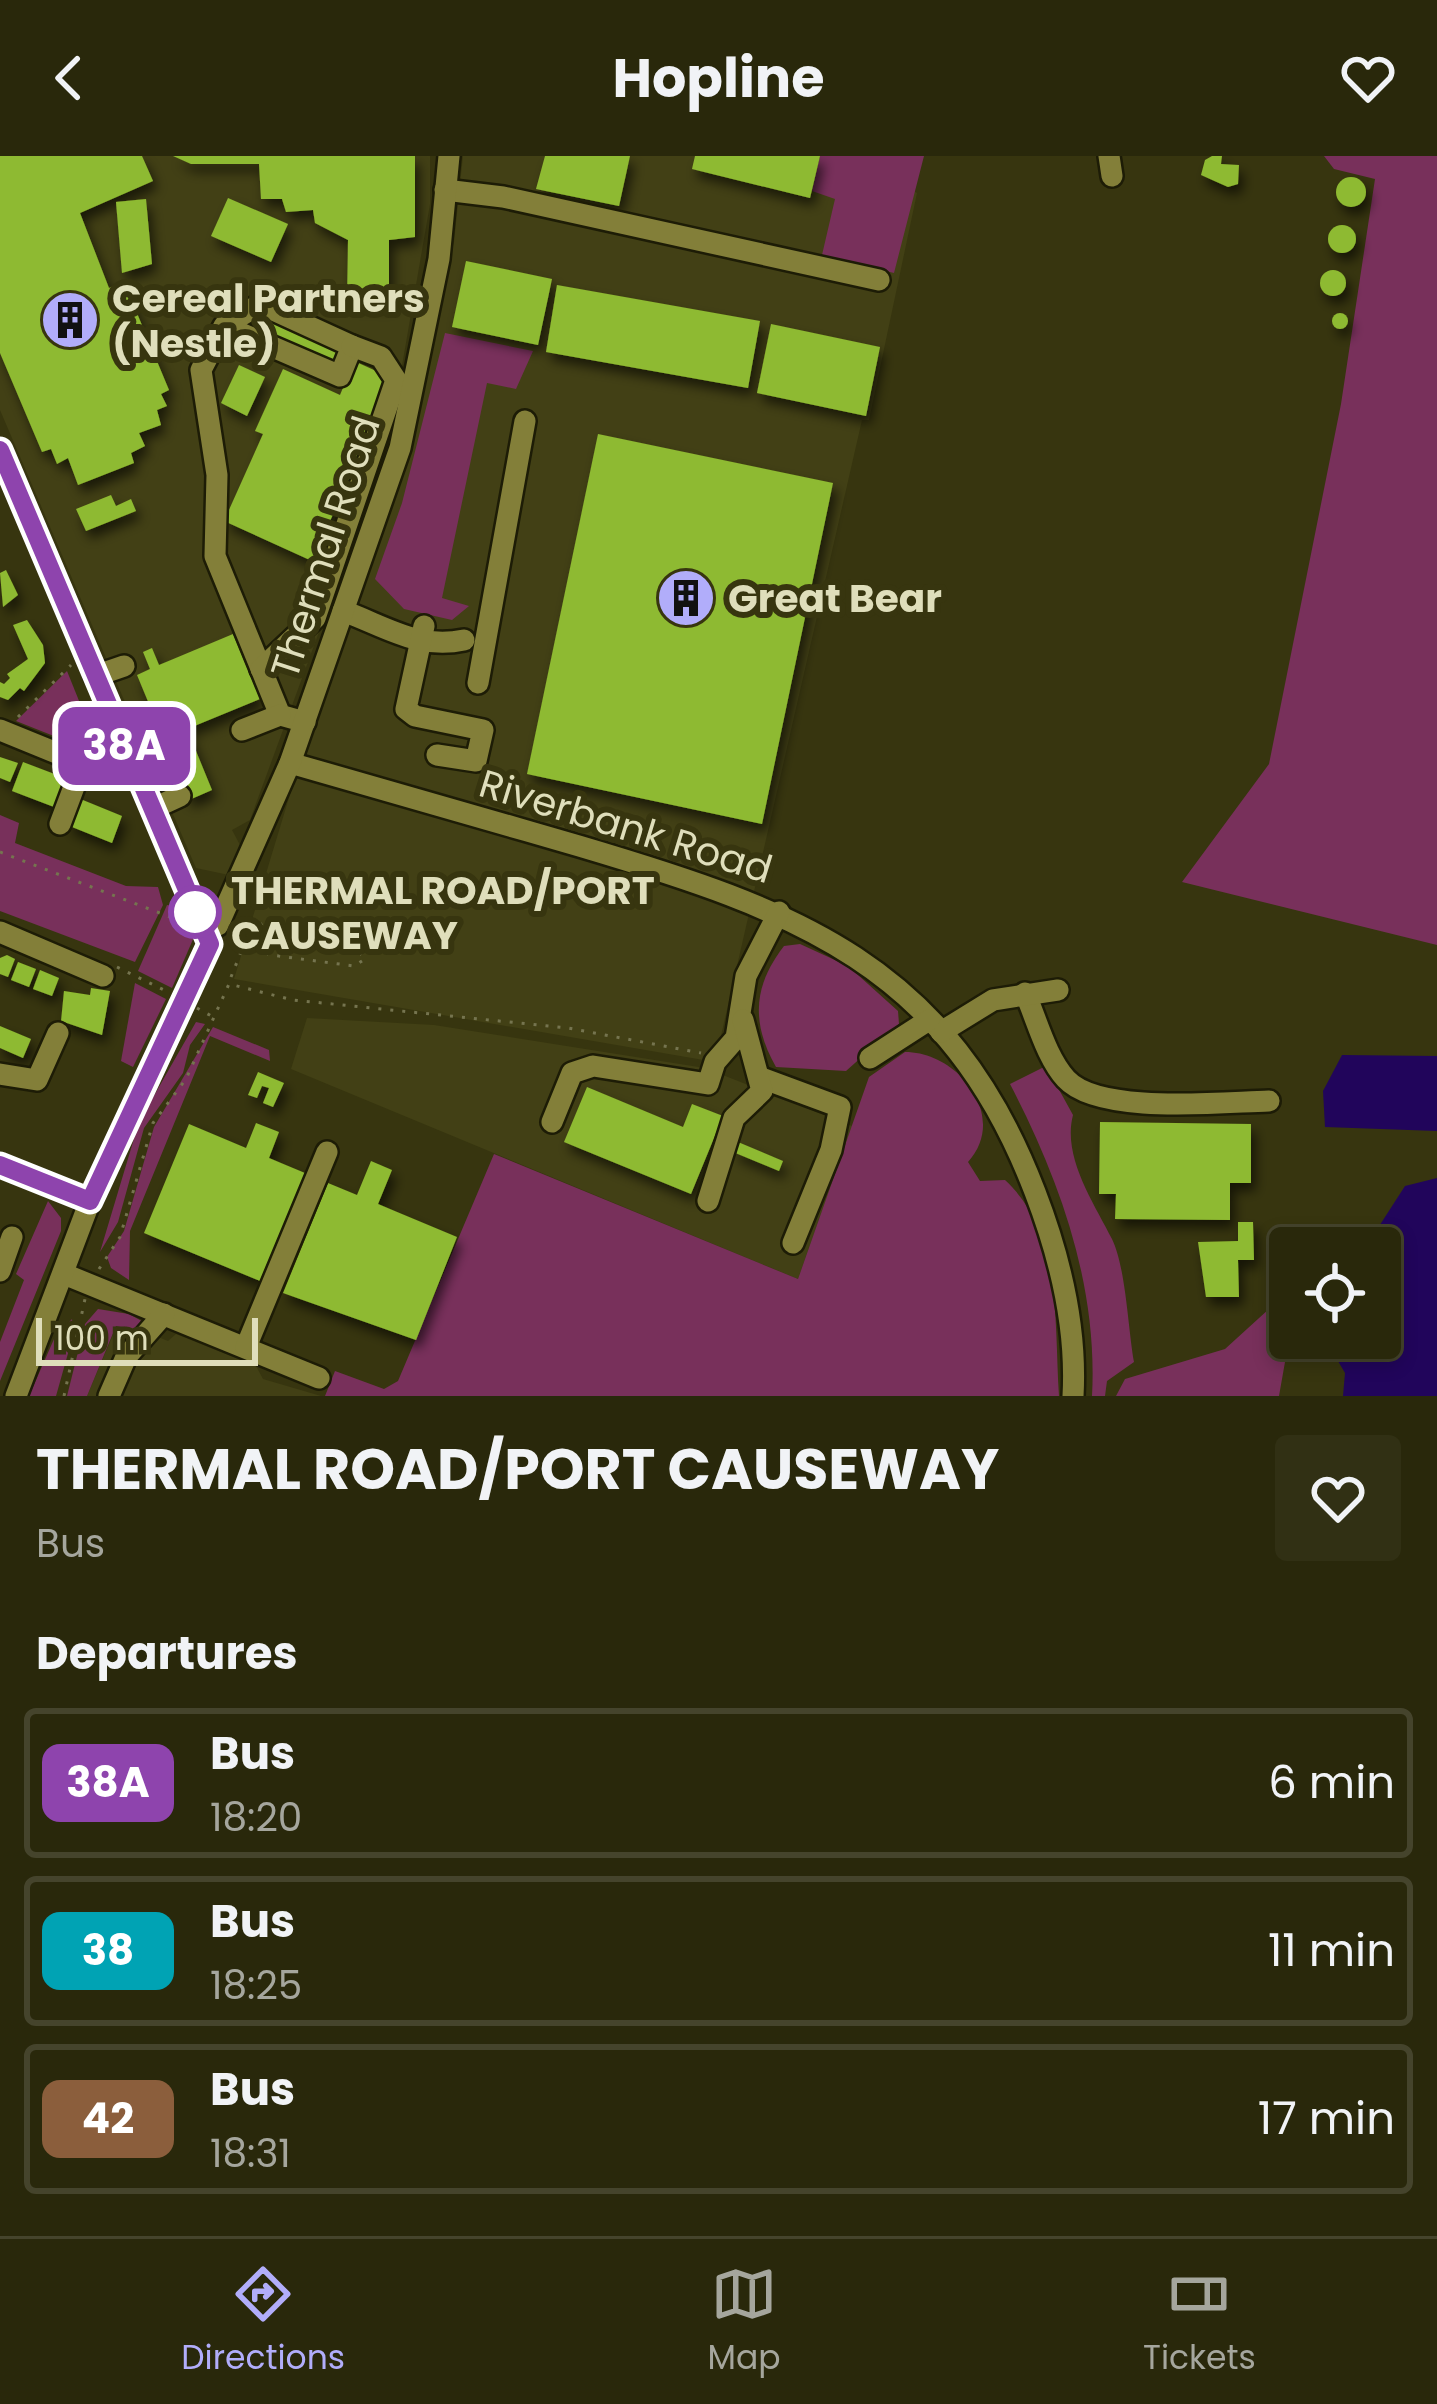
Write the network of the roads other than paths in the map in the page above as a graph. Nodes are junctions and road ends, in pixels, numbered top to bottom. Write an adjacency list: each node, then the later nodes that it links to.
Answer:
1 (449, 156): 2 (street, Thermal Road)
2 (446, 190): 3 (street); 8 (street, Thermal Road)
3 (879, 280)
4 (224, 326): 5 (street); 5 (street); 12 (street)
5 (352, 346): 12 (street)
6 (525, 421): 10 (street)
7 (0, 450): 13 (street)
8 (344, 611): 9 (street); 16 (street, Thermal Road)
9 (422, 633): 10 (street); 20 (street)
10 (474, 642): 14 (street)
11 (124, 666): 13 (street)
12 (261, 669): 15 (street)
13 (95, 676): 19 (street)
14 (478, 683)
15 (280, 715): 16 (street); 17 (street)
16 (305, 722): 22 (street, Thermal Road)
17 (242, 730)
18 (2, 731): 21 (street)
19 (125, 748): 21 (street); 24 (street)
20 (436, 754)
21 (83, 764): 25 (street)
22 (290, 764): 26 (street, Riverbank Road); 28 (street, Thermal Road)
23 (180, 796): 24 (street)
24 (152, 809): 28 (street)
25 (61, 824)
26 (779, 912): 32 (street); 33 (street, Riverbank Road)
27 (0, 932): 29 (street)
28 (207, 937): 42 (street, Thermal Road)
29 (103, 976)
30 (1058, 990): 31 (street)
31 (1025, 994): 33 (street); 38 (street)
32 (741, 1008): 37 (street); 39 (street)
33 (935, 1026): 35 (street); 53 (street, Riverbank Road)
34 (58, 1033): 36 (street)
35 (870, 1058)
36 (0, 1074)
37 (759, 1077): 43 (street); 45 (street)
38 (1269, 1101)
39 (551, 1122)
40 (327, 1152): 49 (street)
41 (0, 1165): 42 (street)
42 (90, 1201): 47 (street, Thermal Road)
43 (708, 1201)
44 (12, 1237): 46 (street)
45 (793, 1243)
46 (0, 1270)
47 (64, 1274): 48 (street); 51 (street, Thermal Road)
48 (164, 1314): 49 (street); 52 (street)
49 (246, 1347): 50 (street)
50 (319, 1378)
51 (16, 1396)
52 (109, 1396)
53 (1073, 1396)

